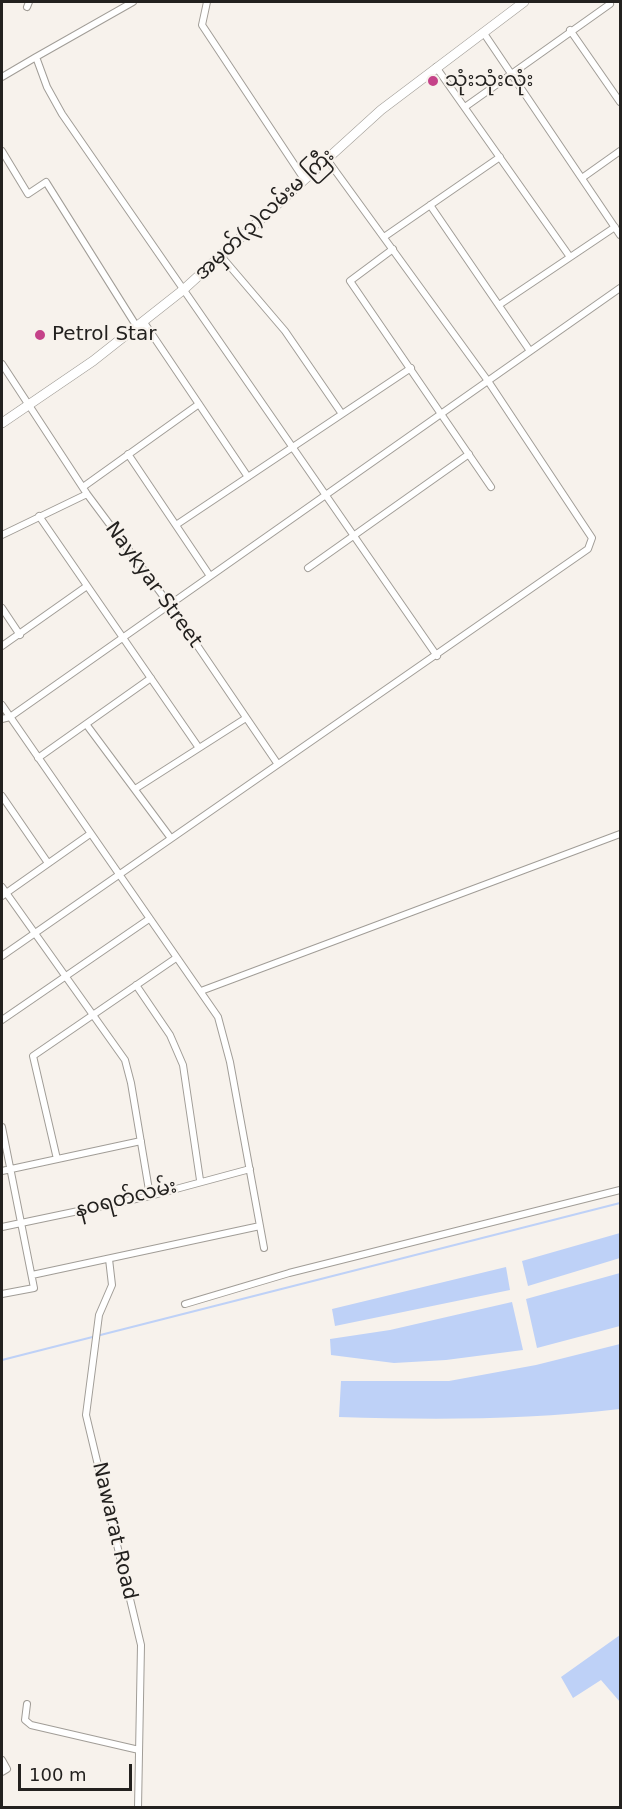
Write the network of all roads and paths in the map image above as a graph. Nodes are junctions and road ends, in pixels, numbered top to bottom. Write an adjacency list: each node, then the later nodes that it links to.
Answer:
1 (133, 2): 7 (street)
2 (207, 2): 17 (street)
3 (524, 2): 6 (main road, အမှတ်(၃)လမ်းမ ကြီး)
4 (610, 4): 5 (street)
5 (570, 30): 9 (street); 11 (street)
6 (483, 32): 8 (main road, အမှတ်(၃)လမ်းမ ကြီး); 9 (street)
7 (36, 57): 10 (street); 27 (street)
8 (436, 67): 12 (street); 15 (main road, အမှတ်(၃)လမ်းမ ကြီး)
9 (512, 74): 12 (street); 18 (street)
10 (2, 77)
11 (621, 102)
12 (465, 106): 16 (street)
13 (2, 151): 29 (street)
14 (621, 151): 18 (street)
15 (326, 157): 17 (main road, အမှတ်(၃)လမ်းမ ကြီး); 22 (street)
16 (500, 157): 19 (street); 25 (street)
17 (304, 178): 24 (main road, အမှတ်(၃)လမ်းမ ကြီး)
18 (582, 178): 20 (street)
19 (430, 205): 22 (street); 28 (street)
20 (615, 227): 21 (street); 25 (street)
21 (621, 235)
22 (384, 237): 23 (street)
23 (393, 249): 32 (street); 33 (street)
24 (221, 256): 27 (main road, အမှတ်(၃)လမ်းမ ကြီး); 37 (street)
25 (570, 257): 28 (street)
26 (621, 288): 30 (street)
27 (183, 290): 29 (main road, အမှတ်(၃)လမ်းမ ကြီး); 39 (street)
28 (499, 305): 30 (street)
29 (140, 324): 34 (street); 35 (main road, အမှတ်(၃)လမ်းမ ကြီး)
30 (530, 351): 33 (street)
31 (2, 364): 35 (street, Naykyar Street)
32 (411, 368): 36 (street); 37 (street)
33 (488, 381): 36 (street); 59 (street)
34 (199, 404): 40 (street); 42 (street)
35 (30, 406): 38 (main road, အမှတ်(၃)လမ်းမ ကြီး); 43 (street, Naykyar Street)
36 (442, 413): 41 (street); 46 (street)
37 (342, 414): 39 (street)
38 (2, 423)
39 (293, 446): 42 (street); 46 (street)
40 (128, 454): 43 (street); 48 (street)
41 (469, 454): 44 (street); 50 (street)
42 (248, 477): 48 (street)
43 (83, 487): 45 (street, Naykyar Street)
44 (491, 487)
45 (87, 494): 47 (street); 54 (street, Naykyar Street)
46 (327, 494): 50 (street); 52 (street)
47 (39, 516): 49 (street); 53 (street)
48 (176, 525): 52 (street)
49 (2, 535)
50 (355, 536): 51 (street); 59 (street)
51 (308, 568)
52 (210, 576): 54 (street)
53 (87, 585): 56 (street); 57 (street)
54 (169, 604): 57 (street); 63 (street, Naykyar Street)
55 (2, 608): 56 (street)
56 (20, 635): 58 (street)
57 (123, 637): 60 (street); 62 (street)
58 (2, 646)
59 (437, 656): 68 (street)
60 (152, 678): 65 (street); 66 (street)
61 (2, 705): 62 (street)
62 (10, 717): 64 (street); 67 (street)
63 (246, 718): 66 (street); 68 (street, Naykyar Street)
64 (2, 719)
65 (86, 724): 67 (street); 69 (street)
66 (199, 748): 69 (street)
67 (38, 758): 71 (street)
68 (277, 763): 73 (street)
69 (135, 789): 73 (street)
70 (2, 796): 74 (street)
71 (90, 834): 74 (street); 75 (street)
72 (621, 834): 83 (street)
73 (170, 837): 75 (street)
74 (48, 863): 76 (street)
75 (119, 875): 77 (street); 78 (street)
76 (3, 892): 78 (street)
77 (149, 919): 80 (street); 81 (street)
78 (35, 934): 79 (street); 81 (street)
79 (2, 956)
80 (176, 958): 82 (street); 83 (street)
81 (64, 977): 84 (street); 85 (street)
82 (136, 985): 84 (street); 92 (street)
83 (201, 991): 90 (street)
84 (93, 1014): 87 (street); 88 (street)
85 (2, 1020)
86 (2, 1127): 89 (street)
87 (141, 1141): 88 (street); 94 (street)
88 (57, 1159): 89 (street)
89 (10, 1169): 91 (street); 95 (street)
90 (250, 1169): 92 (street, နဝရတ်လမ်း); 96 (street)
91 (2, 1171)
92 (200, 1180): 94 (street, နဝရတ်လမ်း)
93 (621, 1190): 102 (street)
94 (150, 1196): 95 (street, နဝရတ်လမ်း)
95 (21, 1223): 97 (street, နဝရတ်လမ်း); 100 (street)
96 (260, 1226): 98 (street); 99 (street)
97 (2, 1227)
98 (264, 1248)
99 (109, 1259): 100 (street); 104 (street, Nawarat Road)
100 (32, 1275): 101 (street)
101 (2, 1294)
102 (185, 1304)
103 (27, 1704): 104 (street)
104 (139, 1750): 107 (street, Nawarat Road)
105 (2, 1760): 106 (street)
106 (2, 1772)
107 (138, 1808)

